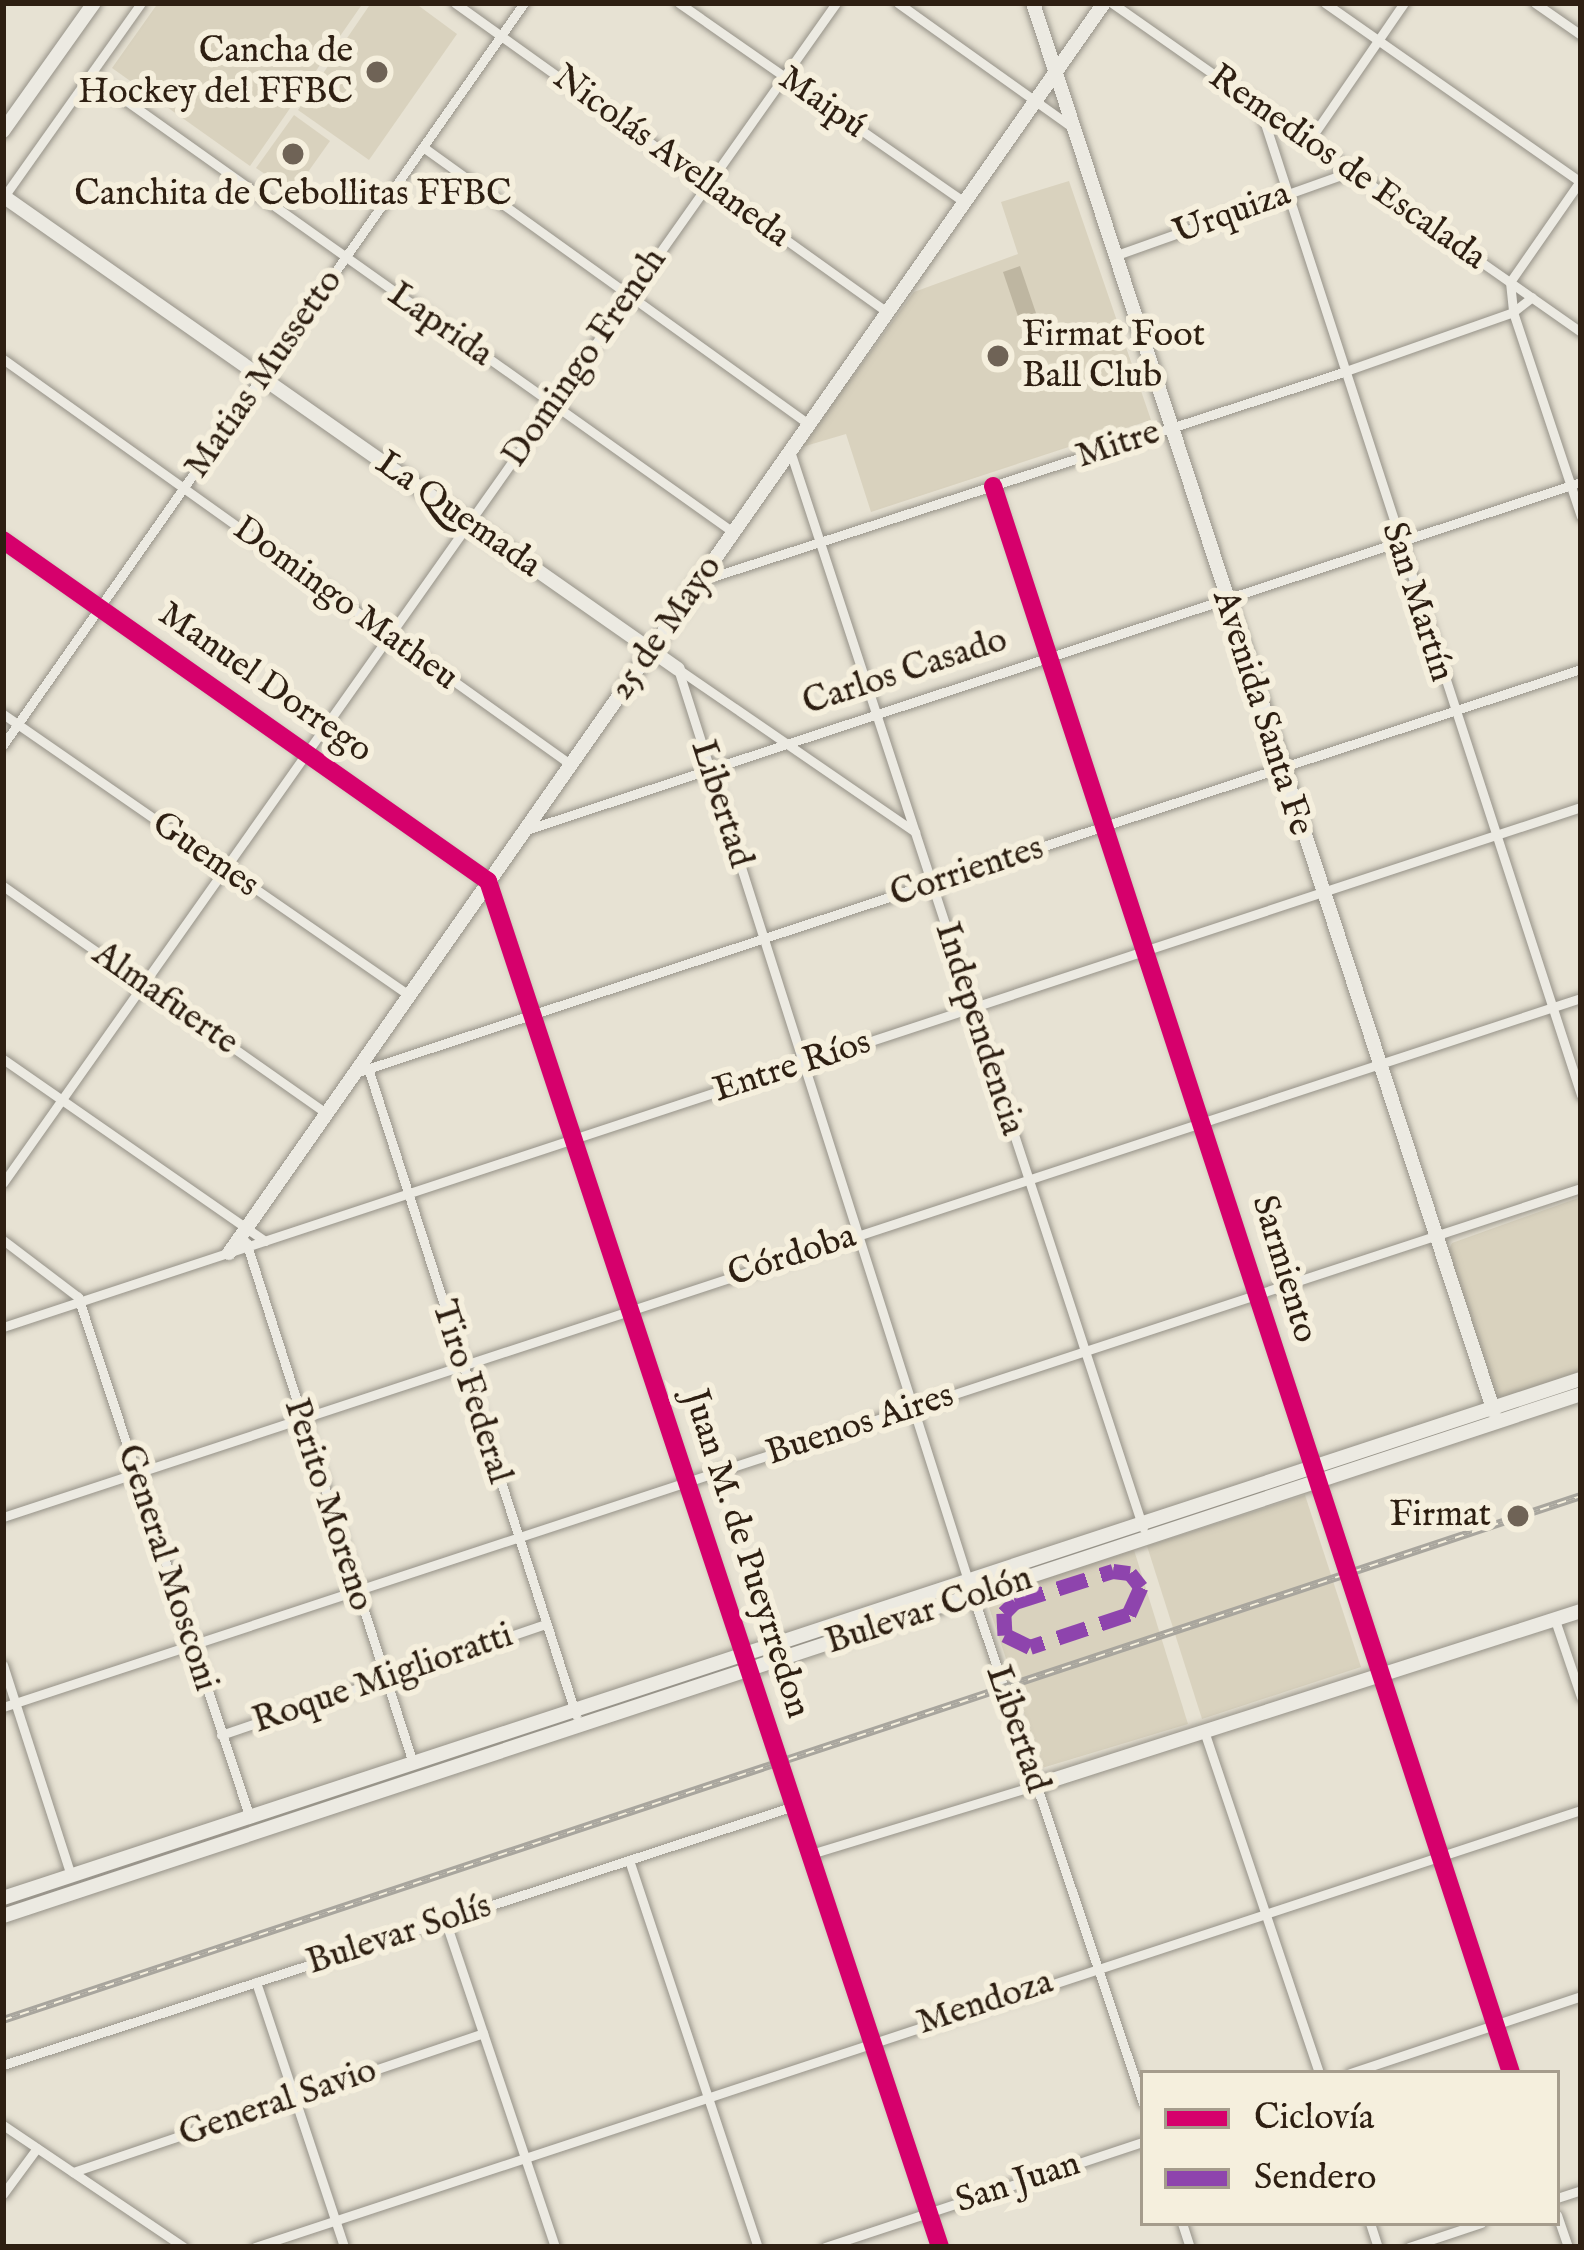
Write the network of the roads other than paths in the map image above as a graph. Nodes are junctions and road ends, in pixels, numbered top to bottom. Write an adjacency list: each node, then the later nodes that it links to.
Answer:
1 (94, 3): 22 (street)
2 (141, 3): 17 (street)
3 (455, 3): 14 (street, Nicolás Avellaneda)
4 (524, 3): 14 (street, Matias Mussetto)
5 (680, 3): 18 (street, Maipú)
6 (836, 3): 18 (street, Domingo French)
7 (898, 3): 19 (street)
8 (1033, 3): 16 (street, Avenida Santa Fe)
9 (1108, 3): 16 (street, 25 de Mayo); 20 (street, Remedios de Escalada)
10 (1324, 3): 15 (street)
11 (1405, 3): 15 (street)
12 (1535, 3): 13 (street)
13 (1581, 35)
14 (501, 36): 24 (street, Matias Mussetto); 27 (street, Nicolás Avellaneda)
15 (1378, 40): 23 (street); 26 (street)
16 (1055, 72): 19 (street, 25 de Mayo); 21 (street, Avenida Santa Fe)
17 (90, 75): 29 (street); 32 (street, Laprida)
18 (784, 76): 27 (street, Domingo French); 30 (street, Maipú)
19 (1036, 100): 21 (street); 30 (street, 25 de Mayo)
20 (1260, 108): 23 (street, Remedios de Escalada); 28 (street, San Martín)
21 (1073, 128): 31 (street, Avenida Santa Fe)
22 (3, 131)
23 (1309, 141): 25 (street, Remedios de Escalada)
24 (423, 147): 32 (street, Matias Mussetto); 34 (street)
25 (1350, 172): 28 (street, Urquiza); 33 (street, Remedios de Escalada)
26 (1581, 181): 33 (street)
27 (708, 184): 34 (street, Domingo French); 36 (street, Nicolás Avellaneda)
28 (1286, 194): 31 (street, Urquiza); 40 (street, San Martín)
29 (3, 197): 41 (street, La Quemada)
30 (964, 202): 36 (street, 25 de Mayo)
31 (1114, 256): 44 (street, Avenida Santa Fe)
32 (346, 257): 41 (street, Matias Mussetto); 42 (street, Laprida)
33 (1510, 282): 35 (street, Remedios de Escalada); 37 (street)
34 (630, 295): 42 (street, Domingo French); 43 (street)
35 (1532, 297): 37 (street, Mitre); 38 (street, Remedios de Escalada)
36 (887, 312): 43 (street, 25 de Mayo)
37 (1513, 312): 40 (street, Mitre); 46 (street)
38 (1581, 332)
39 (3, 359): 48 (street, Domingo Matheu)
40 (1343, 372): 44 (street, Mitre); 54 (street, San Martín)
41 (262, 377): 48 (street, Matias Mussetto); 50 (street, La Quemada)
42 (553, 404): 50 (street, Domingo French); 51 (street, Laprida)
43 (809, 424): 45 (street, 25 de Mayo)
44 (1170, 428): 47 (street, Mitre); 56 (street, Avenida Santa Fe)
45 (790, 451): 51 (street, 25 de Mayo); 53 (street, Independencia)
46 (1576, 484): 49 (street); 54 (street, Carlos Casado)
47 (993, 486): 53 (street, Mitre); 60 (street, Sarmiento)
48 (184, 488): 57 (street, Matias Mussetto); 58 (street, Domingo Matheu)
49 (1581, 517)
50 (470, 522): 58 (street, Domingo French); 59 (street, La Quemada)
51 (733, 532): 55 (street, 25 de Mayo)
52 (3, 540): 57 (street, Manuel Dorrego)
53 (820, 542): 55 (street, Mitre); 65 (street, Independencia)
54 (1398, 543): 56 (street, Carlos Casado); 63 (street, San Martín)
55 (698, 582): 59 (street, 25 de Mayo)
56 (1226, 600): 60 (street, Carlos Casado); 71 (street, Avenida Santa Fe)
57 (100, 608): 66 (street, Matias Mussetto); 69 (street, Manuel Dorrego)
58 (390, 635): 69 (street, Domingo French); 70 (street, Domingo Matheu)
59 (651, 650): 61 (street, La Quemada); 70 (street, 25 de Mayo)
60 (1050, 659): 65 (street, Carlos Casado); 74 (street, Sarmiento)
61 (678, 669): 68 (street, La Quemada); 72 (street, Libertad)
62 (1581, 669): 63 (street, Corrientes)
63 (1454, 711): 71 (street, Corrientes); 77 (street, San Martín)
64 (3, 714): 66 (street, Guemes)
65 (877, 717): 68 (street, Carlos Casado); 76 (street, Independencia)
66 (18, 724): 67 (street, Matias Mussetto); 78 (street, Guemes)
67 (3, 745)
68 (788, 746): 72 (street, Carlos Casado); 76 (street, La Quemada)
69 (306, 753): 78 (street, Domingo French); 79 (street, Manuel Dorrego)
70 (570, 764): 75 (street, 25 de Mayo)
71 (1280, 768): 74 (street, Corrientes); 82 (street, Avenida Santa Fe)
72 (710, 770): 75 (street, Carlos Casado); 83 (street, Libertad)
73 (1581, 807): 77 (street, Entre Ríos)
74 (1105, 826): 80 (street, Corrientes); 84 (street, Sarmiento)
75 (523, 831): 79 (street, 25 de Mayo)
76 (915, 832): 80 (street, Independencia)
77 (1495, 836): 82 (street, Entre Ríos); 89 (street, San Martín)
78 (225, 869): 85 (street, Domingo French); 86 (street, Guemes)
79 (488, 881): 86 (street, 25 de Mayo); 90 (street, Juan M. de Pueyrredon)
80 (932, 884): 83 (street, Corrientes); 88 (street, Independencia)
81 (3, 886): 85 (street, Almafuerte)
82 (1320, 893): 84 (street, Entre Ríos); 93 (street, Avenida Santa Fe)
83 (764, 938): 90 (street, Corrientes); 92 (street, Libertad)
84 (1146, 950): 88 (street, Entre Ríos); 98 (street, Sarmiento)
85 (143, 985): 96 (street, Domingo French); 97 (street, Almafuerte)
86 (409, 995): 94 (street, 25 de Mayo)
87 (1581, 998): 89 (street, Córdoba)
88 (972, 1007): 92 (street, Entre Ríos); 100 (street, Independencia)
89 (1552, 1007): 93 (street, Córdoba); 95 (street, San Martín)
90 (532, 1015): 94 (street, Corrientes); 99 (street, Juan M. de Pueyrredon)
91 (3, 1059): 96 (street)
92 (803, 1063): 99 (street, Entre Ríos); 105 (street, Libertad)
93 (1376, 1065): 98 (street, Córdoba); 106 (street, Avenida Santa Fe)
94 (362, 1067): 97 (street, 25 de Mayo); 103 (street, Tiro Federal)
95 (1581, 1095)
96 (62, 1100): 101 (street, Domingo French); 104 (street)
97 (326, 1113): 104 (street, 25 de Mayo)
98 (1202, 1122): 100 (street, Córdoba); 111 (street, Sarmiento)
99 (574, 1139): 103 (street, Entre Ríos); 113 (street, Juan M. de Pueyrredon)
100 (1028, 1179): 105 (street, Córdoba); 115 (street, Independencia)
101 (3, 1183)
102 (1581, 1188): 106 (street, Buenos Aires)
103 (407, 1194): 108 (street, Entre Ríos); 116 (street, Tiro Federal)
104 (246, 1228): 108 (street); 109 (street, Perito Moreno); 110 (street, 25 de Mayo)
105 (857, 1235): 113 (street, Córdoba); 119 (street, Libertad)
106 (1433, 1236): 111 (street, Buenos Aires); 120 (street, Avenida Santa Fe)
107 (3, 1240): 112 (street)
108 (265, 1241): 109 (street, Entre Ríos)
109 (246, 1248): 110 (street, Entre Ríos); 121 (street, Perito Moreno)
110 (229, 1253): 112 (street, Entre Ríos)
111 (1259, 1294): 115 (street, Buenos Aires); 122 (street, Sarmiento)
112 (79, 1302): 114 (street, Entre Ríos); 123 (street, General Mosconi)
113 (630, 1310): 116 (street, Córdoba); 125 (street, Juan M. de Pueyrredon)
114 (3, 1327)
115 (1084, 1352): 119 (street, Buenos Aires); 127 (street, Independencia)
116 (461, 1365): 121 (street, Córdoba); 128 (street, Tiro Federal)
117 (1581, 1379): 120 (street, Bulevar Colón)
118 (1581, 1394): 120 (street, Bulevar Colón)
119 (912, 1408): 125 (street, Buenos Aires); 129 (street, Libertad)
120 (1494, 1415): 122 (street, Bulevar Colón); 124 (street, Bulevar Colón)
121 (301, 1418): 123 (street, Córdoba); 130 (street, Perito Moreno)
122 (1310, 1466): 124 (street, Sarmiento); 127 (street, Bulevar Colón)
123 (136, 1473): 126 (street, Córdoba); 134 (street, General Mosconi)
124 (1315, 1482): 127 (street, Bulevar Colón); 138 (street, Sarmiento)
125 (687, 1483): 128 (street, Buenos Aires); 135 (street, Juan M. de Pueyrredon)
126 (3, 1516)
127 (1144, 1531): 129 (street, Bulevar Colón)
128 (519, 1538): 130 (street, Buenos Aires); 133 (street, Tiro Federal)
129 (970, 1588): 135 (street, Bulevar Colón); 137 (street, Bulevar Colón); 149 (street, Libertad)
130 (356, 1591): 134 (street, Buenos Aires); 139 (street, Perito Moreno)
131 (1581, 1611): 132 (street)
132 (1555, 1620): 138 (street); 140 (street)
133 (546, 1624): 139 (street, Roque Miglioratti); 143 (street, Tiro Federal)
134 (192, 1645): 141 (street, Buenos Aires); 146 (street, General Mosconi)
135 (745, 1654): 137 (street, Juan M. de Pueyrredon); 143 (street, Bulevar Colón)
136 (3, 1665): 141 (street)
137 (750, 1670): 144 (street, Bulevar Colón); 150 (street, Juan M. de Pueyrredon)
138 (1378, 1676): 145 (street); 155 (street, Sarmiento)
139 (385, 1679): 146 (street, Roque Miglioratti); 147 (street, Perito Moreno)
140 (1581, 1697)
141 (16, 1703): 142 (street, Buenos Aires); 157 (street)
142 (3, 1707)
143 (574, 1710): 144 (street, Tiro Federal); 147 (street, Bulevar Colón)
144 (579, 1727): 148 (street, Bulevar Colón)
145 (1205, 1734): 149 (street); 160 (street)
146 (221, 1735): 152 (street, General Mosconi)
147 (413, 1763): 148 (street, Perito Moreno); 152 (street, Bulevar Colón)
148 (419, 1780): 153 (street, Bulevar Colón)
149 (1037, 1785): 154 (street); 163 (street, Libertad)
150 (794, 1806): 154 (street, Juan M. de Pueyrredon); 156 (street, Bulevar Solís)
151 (1581, 1810): 155 (street, Mendoza)
152 (249, 1817): 153 (street, General Mosconi); 157 (street, Bulevar Colón)
153 (255, 1833): 158 (street, Bulevar Colón)
154 (811, 1854): 168 (street, Juan M. de Pueyrredon)
155 (1442, 1856): 160 (street, Mendoza); 166 (street, Sarmiento)
156 (629, 1860): 162 (street, Bulevar Solís); 175 (street)
157 (71, 1876): 158 (street); 159 (street, Bulevar Colón)
158 (77, 1892): 161 (street, Bulevar Colón)
159 (3, 1898)
160 (1266, 1914): 163 (street, Mendoza); 170 (street)
161 (3, 1916)
162 (445, 1920): 164 (street, Bulevar Solís); 167 (street)
163 (1097, 1968): 168 (street, Mendoza); 173 (street, Libertad)
164 (256, 1982): 169 (street, Bulevar Solís); 174 (street)
165 (1581, 1996): 166 (street)
166 (1496, 2025): 171 (street); 172 (street, Sarmiento)
167 (483, 2033): 174 (street, General Savio); 179 (street)
168 (871, 2041): 175 (street, Mendoza); 182 (street, Juan M. de Pueyrredon)
169 (3, 2065)
170 (1318, 2070)
171 (1359, 2070)
172 (1510, 2070)
173 (1140, 2093)
174 (295, 2097): 180 (street, General Savio); 183 (street)
175 (708, 2097): 179 (street, Mendoza); 189 (street)
176 (3, 2125): 178 (street)
177 (1140, 2143): 182 (street, San Juan)
178 (37, 2148): 180 (street); 181 (street)
179 (525, 2158): 183 (street, Mendoza); 188 (street)
180 (73, 2172): 185 (street)
181 (3, 2194)
182 (928, 2213): 190 (street, San Juan); 191 (street, Juan M. de Pueyrredon)
183 (336, 2220): 186 (street, Mendoza); 187 (street)
184 (1472, 2226): 192 (street)
185 (184, 2247)
186 (255, 2247)
187 (344, 2247)
188 (555, 2247)
189 (758, 2247)
190 (825, 2247)
191 (940, 2247)
192 (1409, 2247)

